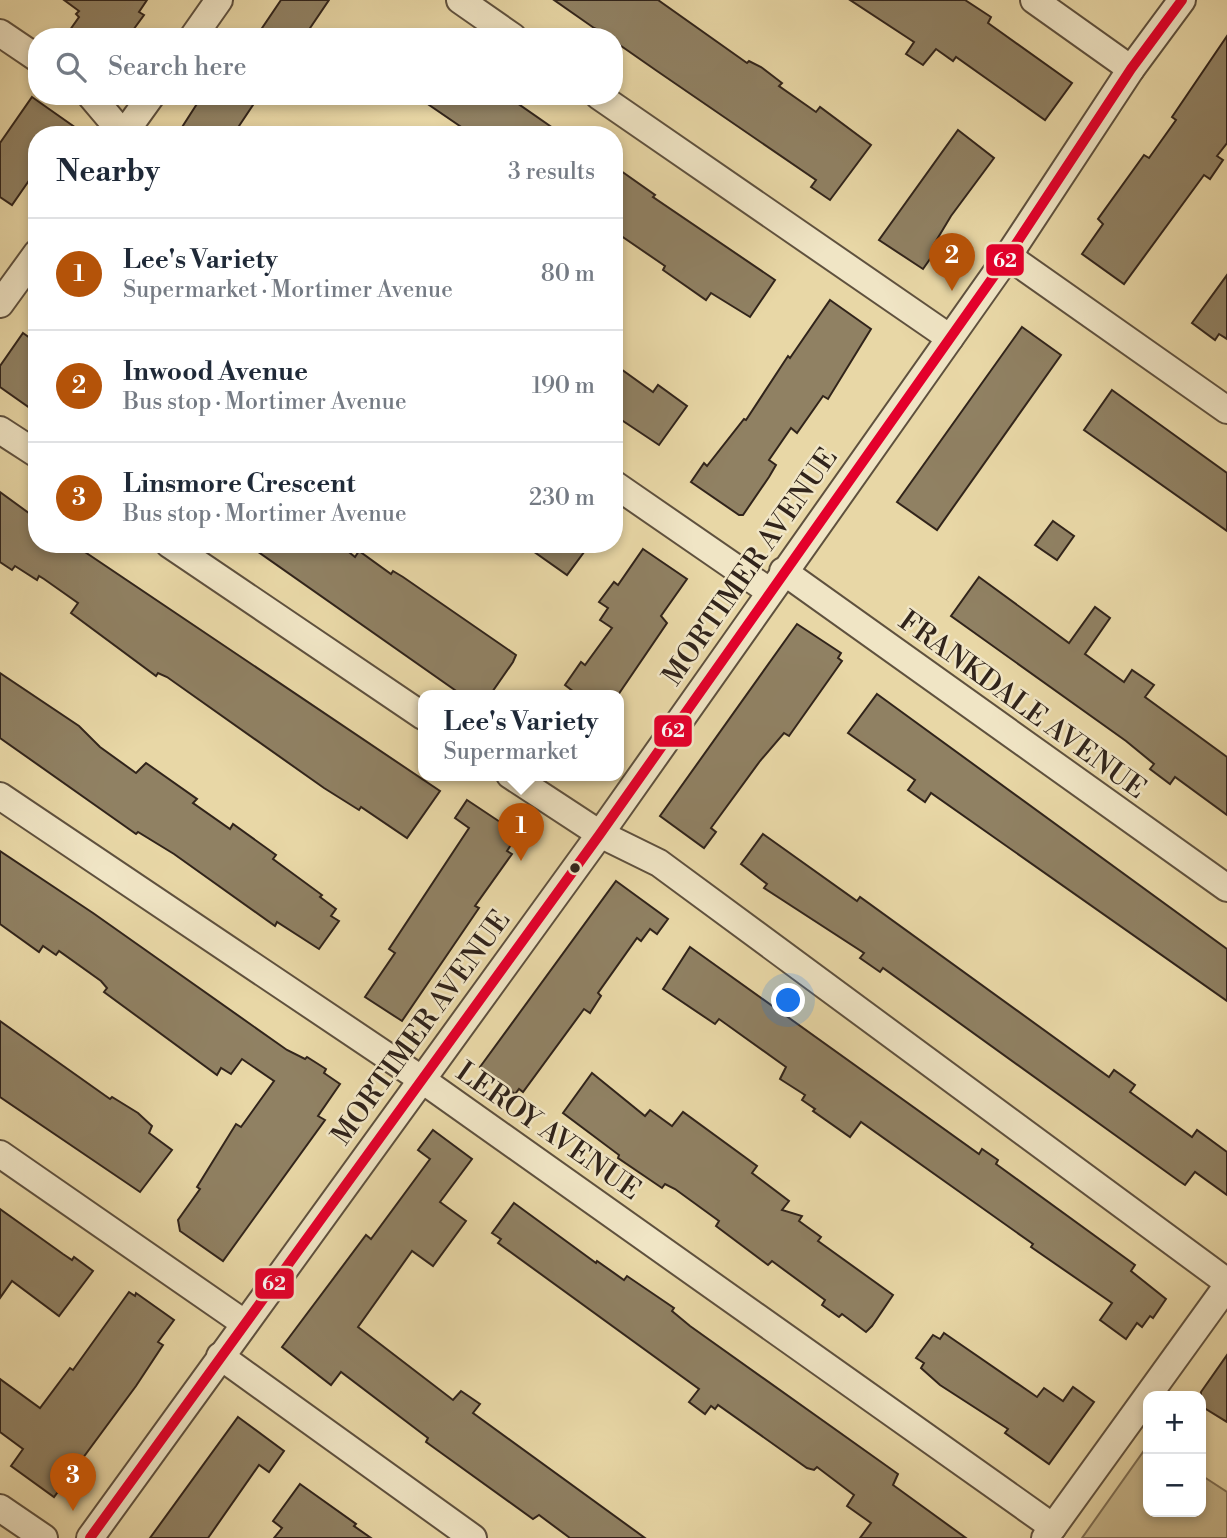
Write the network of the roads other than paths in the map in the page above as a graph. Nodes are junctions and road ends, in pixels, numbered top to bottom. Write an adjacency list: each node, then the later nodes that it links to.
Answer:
1 (219, 0): 5 (street)
2 (460, 0): 6 (street)
3 (1034, 0): 9 (street)
4 (1182, 0): 9 (street, MORTIMER AVENUE)
5 (199, 28)
6 (500, 28)
7 (0, 33): 8 (street)
8 (28, 52)
9 (1131, 69): 15 (street, MORTIMER AVENUE)
10 (99, 105): 13 (street)
11 (145, 105): 14 (street)
12 (612, 105): 18 (street)
13 (116, 126)
14 (130, 126)
15 (1008, 256): 18 (street, MORTIMER AVENUE); 19 (street)
16 (28, 265): 17 (street)
17 (0, 304)
18 (950, 338): 24 (street, MORTIMER AVENUE)
19 (1227, 410)
20 (0, 429): 21 (street)
21 (28, 448)
22 (623, 489): 24 (street, FRANKDALE AVENUE)
23 (182, 553): 25 (street)
24 (776, 581): 28 (street, MORTIMER AVENUE); 29 (street, FRANKDALE AVENUE)
25 (418, 713)
26 (519, 781): 28 (street)
27 (0, 796): 30 (street, LEROY AVENUE)
28 (600, 834): 30 (street, MORTIMER AVENUE); 32 (street)
29 (1227, 888)
30 (421, 1079): 33 (street, MORTIMER AVENUE); 36 (street, LEROY AVENUE)
31 (0, 1154): 33 (street)
32 (1227, 1284): 36 (street)
33 (244, 1323): 34 (street, MORTIMER AVENUE)
34 (220, 1356): 38 (street, MORTIMER AVENUE); 39 (street)
35 (0, 1508): 37 (street)
36 (1049, 1533)
37 (44, 1538)
38 (90, 1538)
39 (472, 1538)

